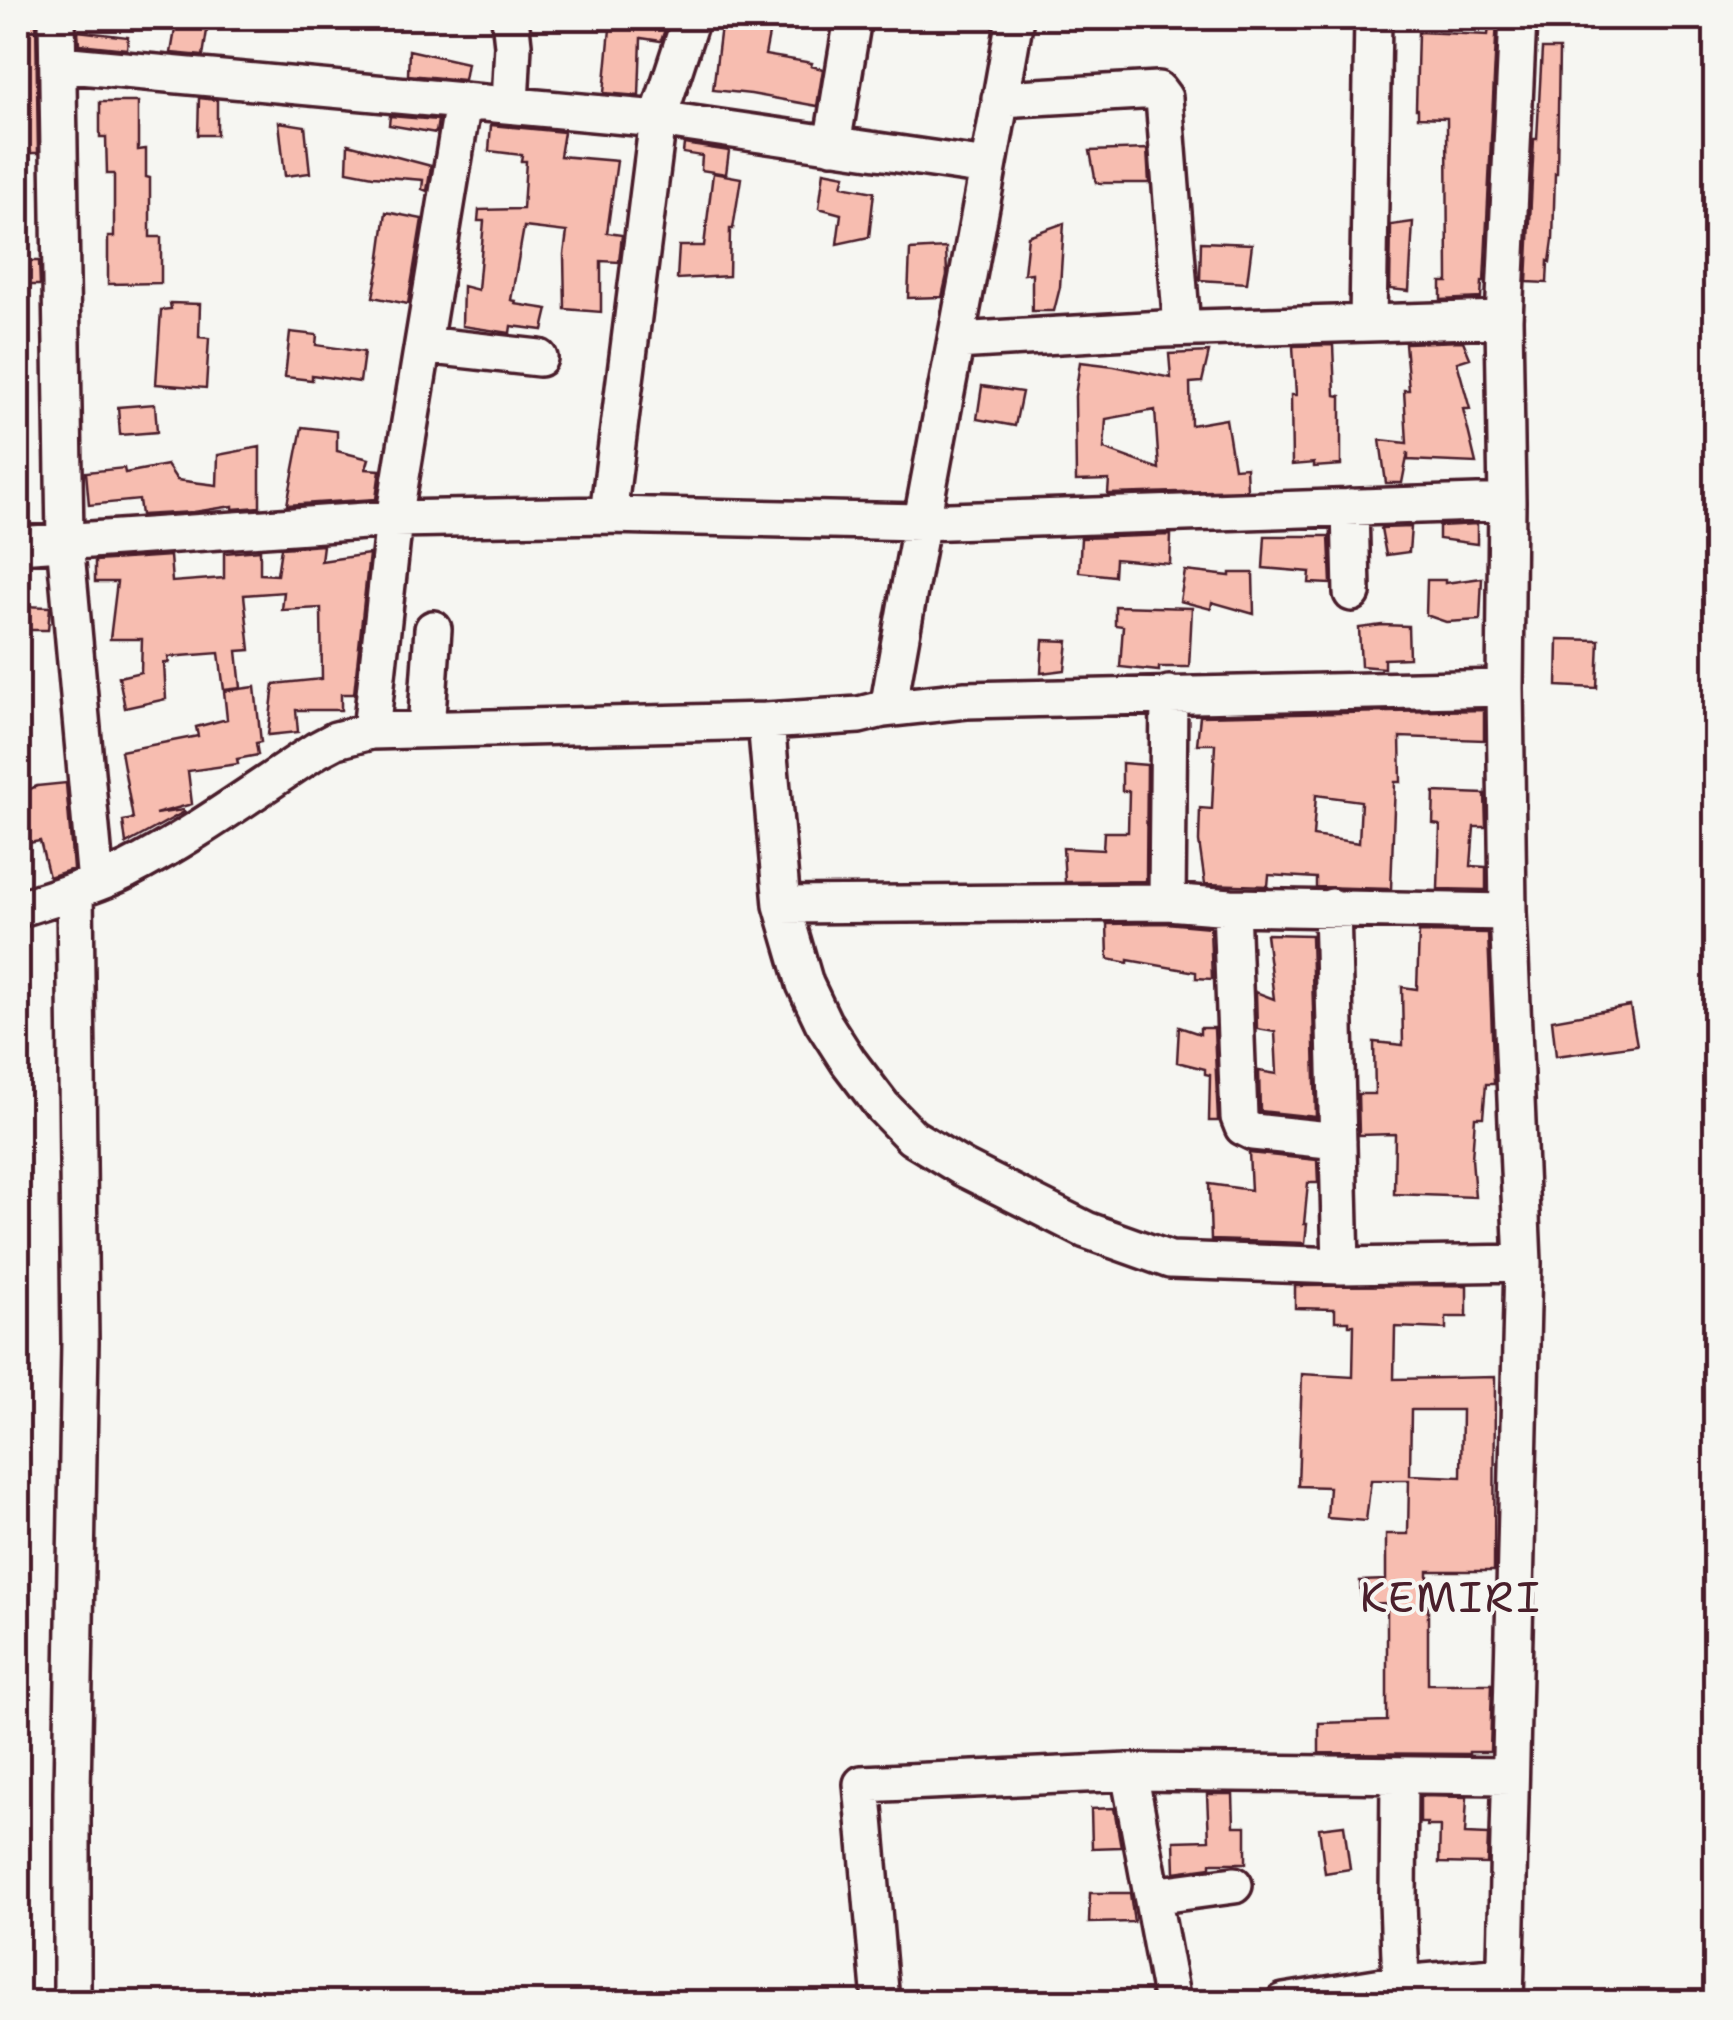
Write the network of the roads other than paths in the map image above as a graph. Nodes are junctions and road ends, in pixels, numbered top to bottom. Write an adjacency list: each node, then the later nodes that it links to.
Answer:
1 (57, 18): 8 (street)
2 (510, 18): 11 (street)
3 (691, 18): 12 (street)
4 (853, 18): 13 (street)
5 (1015, 18): 9 (street)
6 (1374, 18): 16 (street)
7 (1518, 18): 15 (street)
8 (59, 64): 10 (street); 26 (street)
9 (1000, 99): 14 (street); 17 (street)
10 (462, 102): 11 (street); 19 (street)
11 (510, 104): 12 (street)
12 (658, 119): 13 (street); 23 (street)
13 (832, 145): 14 (street)
14 (987, 167): 18 (street)
15 (1504, 319): 16 (street); 21 (street)
16 (1368, 322): 17 (street)
17 (1182, 328): 18 (street)
18 (956, 341): 25 (street)
19 (423, 345): 20 (street); 24 (street)
20 (539, 358)
21 (1507, 502): 22 (street); 30 (street)
22 (1350, 507): 25 (street); 28 (street)
23 (608, 515): 24 (street); 25 (street)
24 (394, 519): 26 (street); 35 (street)
25 (920, 522): 32 (street)
26 (65, 541): 27 (street); 36 (street)
27 (18, 545)
28 (1352, 593)
29 (433, 629): 34 (street)
30 (1505, 688): 31 (street); 42 (street)
31 (1169, 694): 32 (street); 37 (street)
32 (884, 709): 33 (street)
33 (766, 720): 34 (street); 38 (street)
34 (426, 728): 35 (street)
35 (371, 730): 36 (street)
36 (86, 887): 41 (street); 53 (street)
37 (1168, 902): 38 (street); 40 (street)
38 (782, 904): 45 (street)
39 (1332, 907): 40 (street); 42 (street); 43 (street)
40 (1232, 908): 43 (street)
41 (18, 909)
42 (1508, 912): 44 (street)
43 (1338, 1141): 45 (street)
44 (1524, 1264): 45 (street); 48 (street)
45 (1342, 1266)
46 (1130, 1772): 47 (street); 50 (street); 54 (street)
47 (1399, 1775): 48 (street); 51 (street)
48 (1510, 1776): 52 (street)
49 (1234, 1885): 50 (street)
50 (1152, 1896): 55 (street)
51 (1401, 1984): 52 (street); 56 (street)
52 (1505, 1988)
53 (72, 2002)
54 (881, 2002)
55 (1172, 2002)
56 (1284, 2002)

